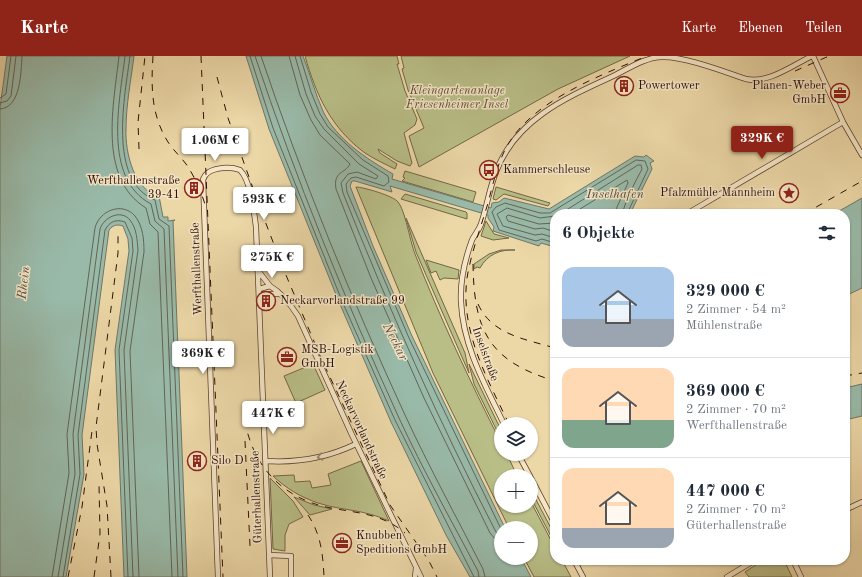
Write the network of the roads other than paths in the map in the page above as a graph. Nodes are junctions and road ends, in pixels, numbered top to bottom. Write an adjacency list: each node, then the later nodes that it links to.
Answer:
1 (813, 56): 2 (street); 10 (street, Inselstraße)
2 (843, 122): 3 (street); 5 (street)
3 (862, 155)
4 (204, 176): 6 (street, Güterhallenstraße); 22 (street, Werfthallenstraße)
5 (695, 209)
6 (259, 272): 7 (street, Neckarvorlandstraße); 8 (street, Güterhallenstraße)
7 (270, 286): 8 (street); 9 (street, Neckarvorlandstraße)
8 (259, 292): 9 (street); 12 (street, Güterhallenstraße)
9 (280, 294): 11 (street, Neckarvorlandstraße)
10 (501, 417)
11 (356, 444): 12 (street, one-way to 12); 21 (street, Neckarvorlandstraße)
12 (266, 461): 17 (street, Güterhallenstraße)
13 (538, 492): 16 (street)
14 (862, 502): 15 (street)
15 (850, 508)
16 (550, 515)
17 (269, 556): 23 (street, Güterhallenstraße); 24 (street)
18 (577, 565): 27 (street)
19 (747, 565): 28 (street)
20 (795, 565): 29 (street)
21 (416, 568): 25 (street); 26 (street, Neckarvorlandstraße)
22 (218, 577)
23 (270, 577)
24 (291, 577)
25 (415, 577)
26 (421, 577)
27 (583, 577)
28 (727, 577)
29 (801, 577)

